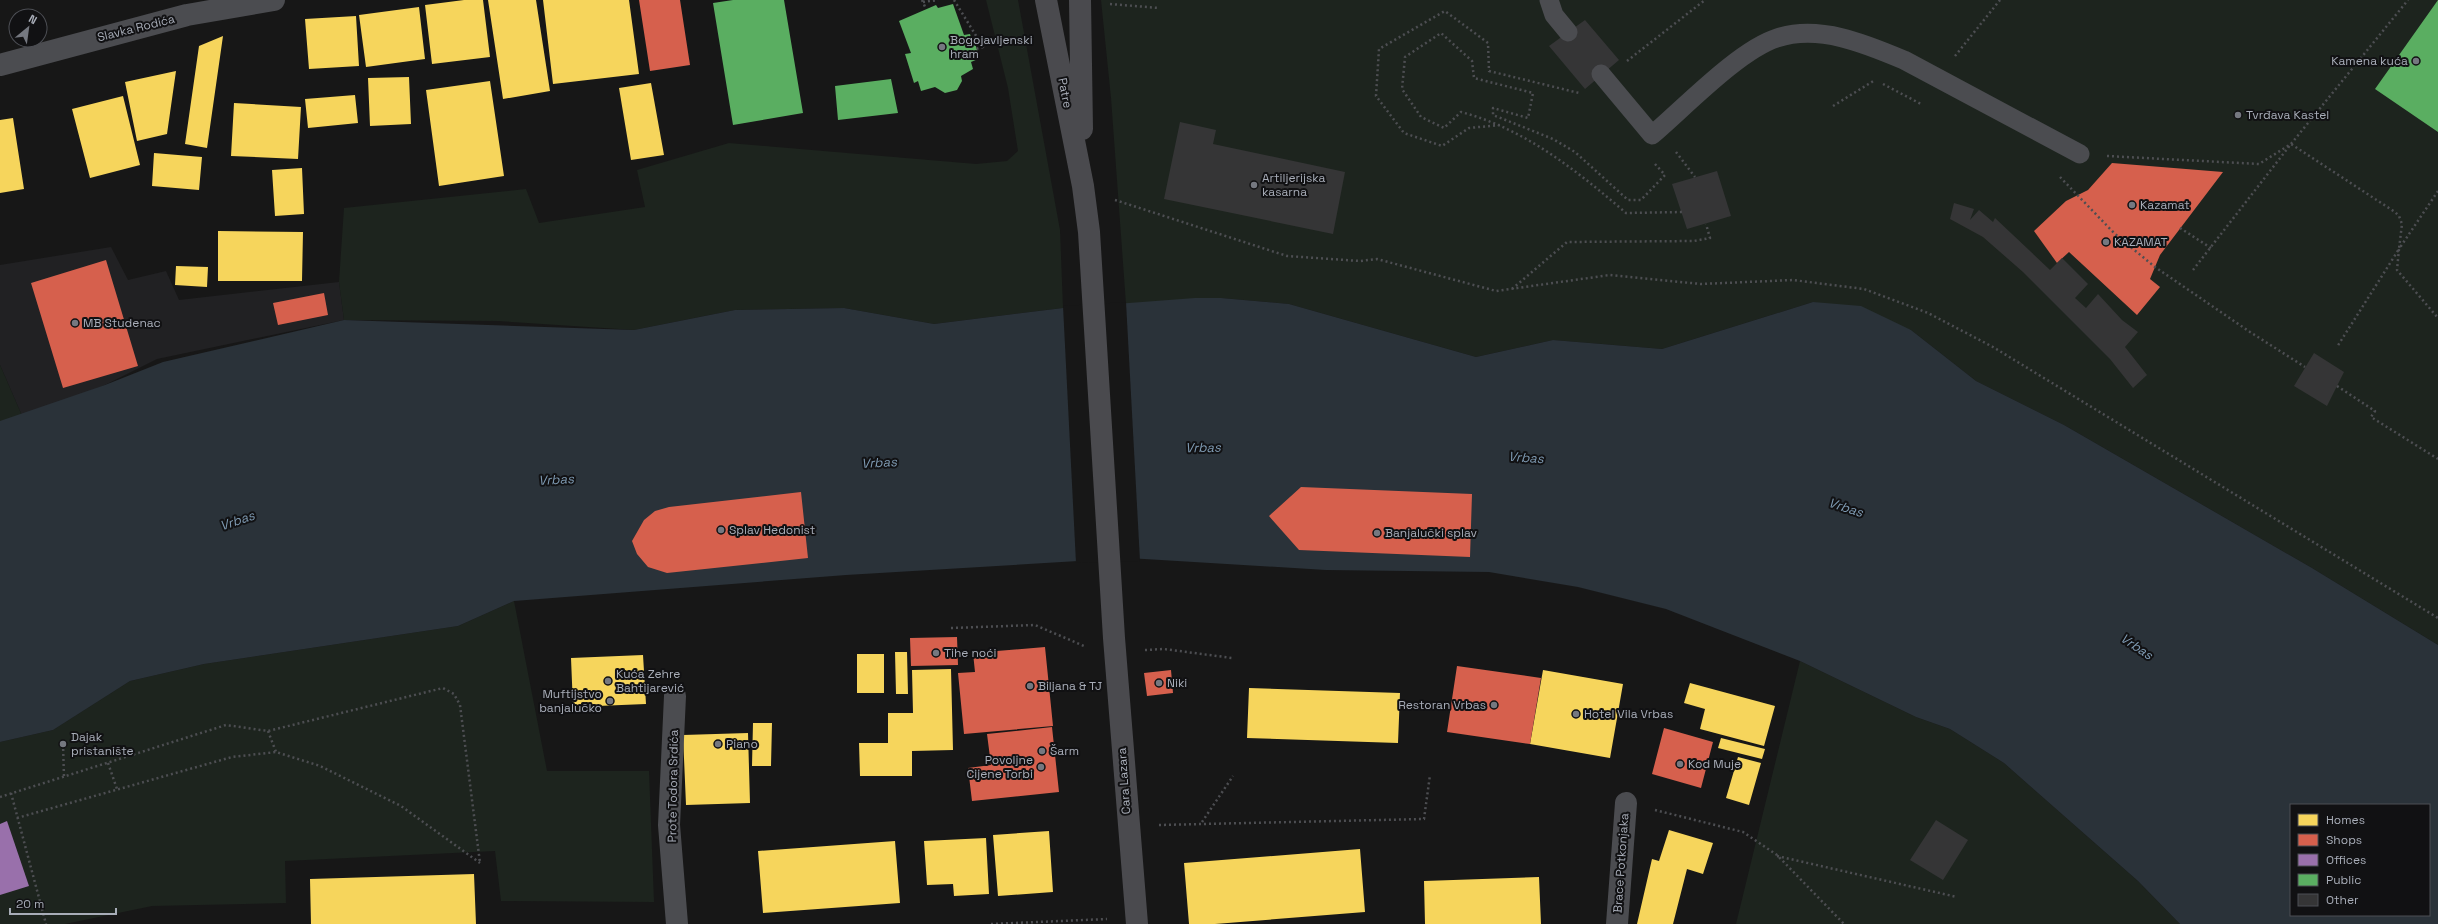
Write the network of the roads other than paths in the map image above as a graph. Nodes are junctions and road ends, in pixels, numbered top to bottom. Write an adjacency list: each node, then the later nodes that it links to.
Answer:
1 (274, 0): 6 (street, Slavka Rodića)
2 (1046, 0): 9 (street, Patre)
3 (1080, 0): 9 (street, Patre)
4 (1550, 0): 5 (lane)
5 (1568, 32)
6 (0, 65)
7 (1601, 74): 8 (lane)
8 (2080, 154)
9 (1083, 186): 10 (street, Patre)
10 (1089, 232): 14 (street, Cara Lazara)
11 (675, 696): 13 (street, Prote Todora Srdića)
12 (1626, 803): 15 (street, Brace Potkonjaka)
13 (677, 924)
14 (1137, 924)
15 (1617, 924)

